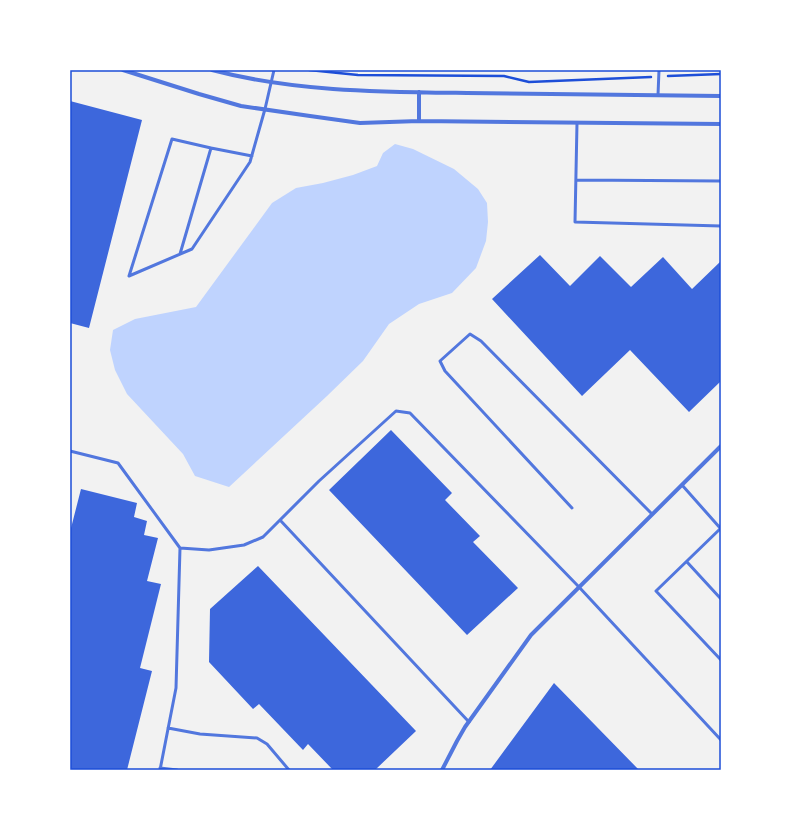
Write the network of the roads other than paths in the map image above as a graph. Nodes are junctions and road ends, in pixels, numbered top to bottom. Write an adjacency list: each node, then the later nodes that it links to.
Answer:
1 (123, 70): 9 (street)
2 (212, 70): 5 (street)
3 (274, 70): 5 (lane)
4 (659, 70): 7 (lane)
5 (272, 82): 6 (street); 9 (lane)
6 (419, 92): 7 (street); 10 (street)
7 (658, 95): 8 (street)
8 (721, 96)
9 (265, 109): 10 (street); 14 (lane)
10 (419, 121): 11 (street)
11 (578, 123): 12 (street); 15 (lane)
12 (721, 124)
13 (211, 148): 14 (lane); 18 (lane); 18 (lane)
14 (252, 156): 18 (lane)
15 (576, 180): 16 (lane); 17 (lane)
16 (721, 181)
17 (721, 226)
18 (180, 254)
19 (721, 446): 21 (street)
20 (70, 451): 26 (lane)
21 (682, 485): 23 (street); 25 (lane)
22 (572, 508): 23 (lane)
23 (652, 514): 28 (street)
24 (280, 520): 26 (lane); 28 (lane); 31 (lane)
25 (721, 529): 27 (lane)
26 (180, 548): 32 (lane)
27 (687, 562): 29 (lane); 30 (lane)
28 (579, 587): 31 (street); 33 (lane)
29 (721, 599)
30 (721, 660)
31 (469, 722): 37 (street)
32 (168, 728): 34 (lane); 36 (lane)
33 (721, 740)
34 (160, 769): 35 (lane)
35 (178, 770)
36 (289, 770)
37 (442, 770)

